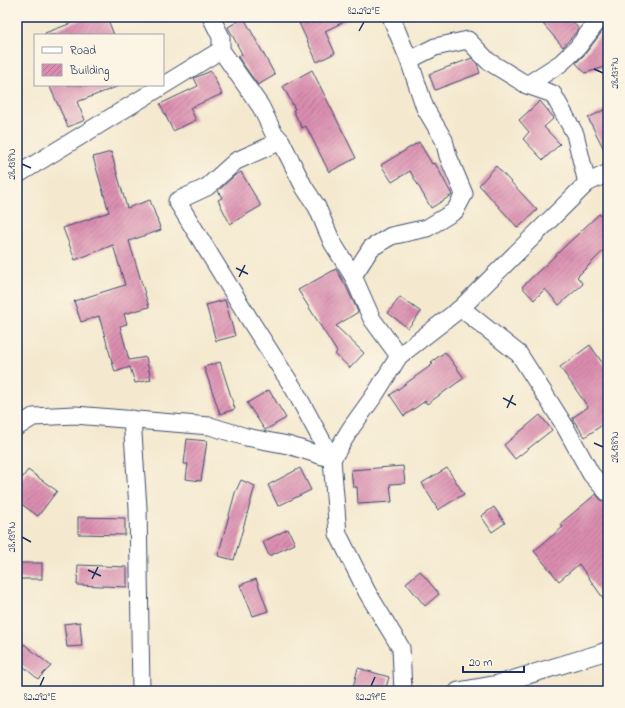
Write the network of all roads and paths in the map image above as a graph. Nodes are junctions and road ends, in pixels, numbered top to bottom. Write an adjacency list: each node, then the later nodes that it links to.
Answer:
1 (211, 17): 4 (street)
2 (391, 17): 5 (street)
3 (601, 17): 7 (street)
4 (221, 50): 6 (street); 9 (street)
5 (409, 60): 7 (street); 13 (street)
6 (164, 85)
7 (527, 85): 12 (street)
8 (163, 86): 11 (street)
9 (281, 141): 13 (street); 18 (street)
10 (608, 173): 12 (street)
11 (17, 176)
12 (587, 183): 14 (street)
13 (353, 276): 15 (street)
14 (461, 308): 15 (street); 19 (street)
15 (399, 356): 18 (street)
16 (132, 419): 17 (street); 18 (street); 21 (street)
17 (17, 427)
18 (332, 459): 22 (street)
19 (608, 493)
20 (608, 650): 23 (street)
21 (140, 691)
22 (403, 691)
23 (458, 691)

